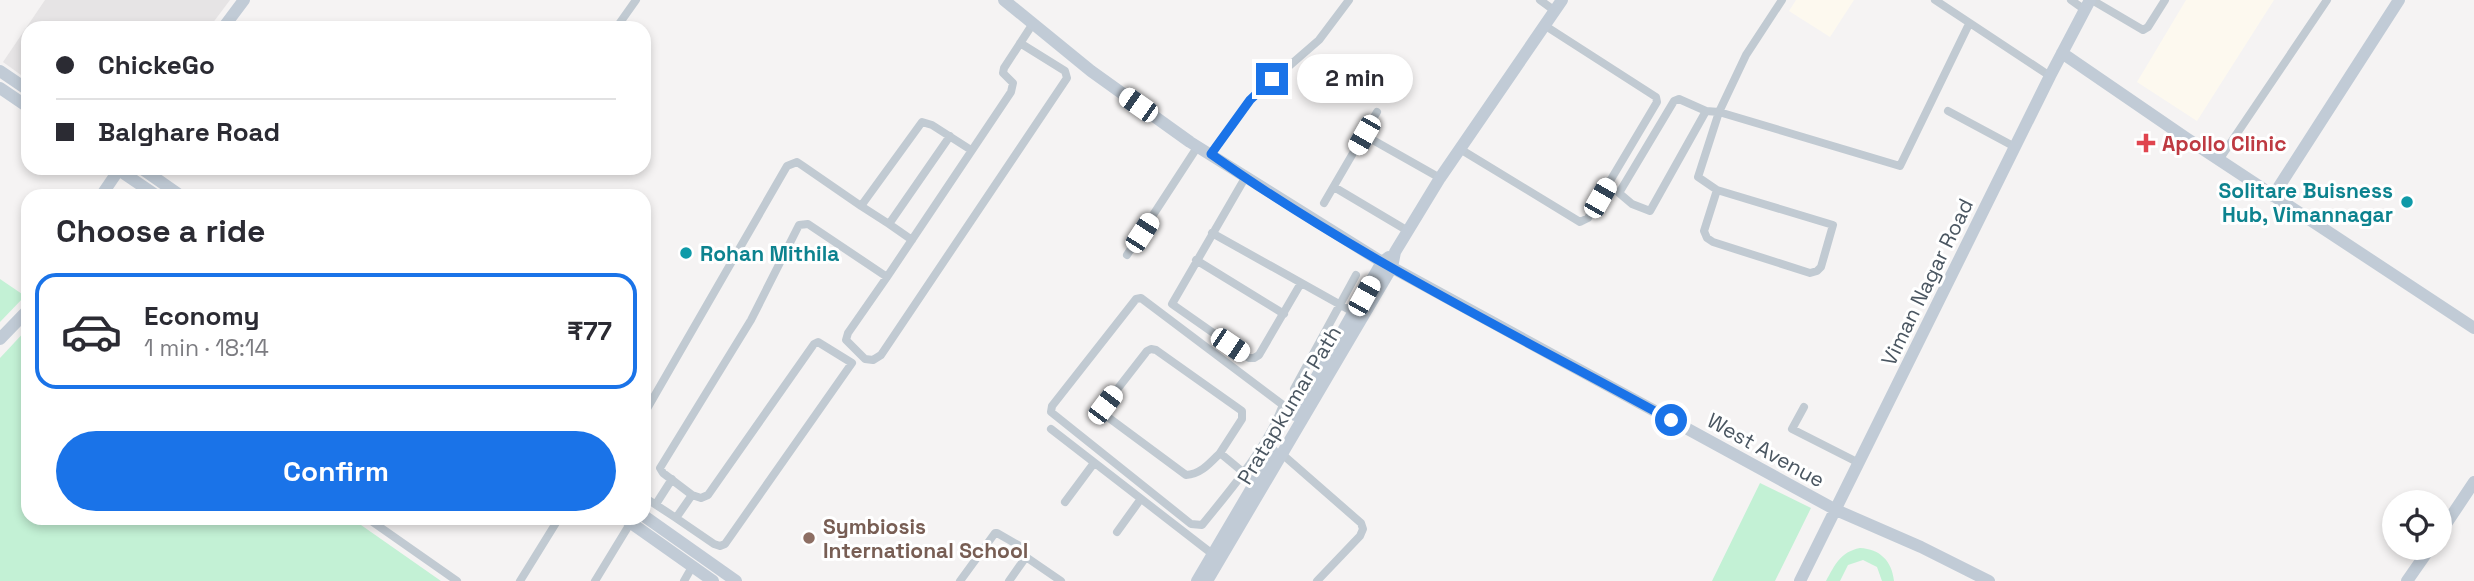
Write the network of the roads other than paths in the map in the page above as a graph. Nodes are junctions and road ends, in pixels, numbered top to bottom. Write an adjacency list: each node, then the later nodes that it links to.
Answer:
1 (244, 0): 14 (street)
2 (636, 0): 15 (street)
3 (1004, 0): 17 (street, West Avenue)
4 (1349, 0): 36 (street)
5 (1541, 0): 13 (street)
6 (1782, 0): 29 (street)
7 (1935, 0): 16 (street)
8 (2071, 0): 12 (street)
9 (2165, 0): 12 (street)
10 (2327, 0): 37 (street)
11 (2399, 0): 46 (street)
12 (2089, 3): 20 (street, Viman Nagar Road)
13 (1558, 5): 18 (street)
14 (228, 21)
15 (621, 21)
16 (1969, 24): 22 (street); 29 (street)
17 (1032, 25): 19 (street); 32 (street, West Avenue)
18 (1544, 25): 34 (street); 34 (street)
19 (1020, 43): 35 (street); 65 (street)
20 (2062, 53): 22 (street, Viman Nagar Road); 37 (street)
21 (0, 71): 23 (street)
22 (2050, 76): 33 (street, Viman Nagar Road)
23 (21, 85)
24 (0, 88): 25 (street)
25 (21, 102)
26 (1706, 111): 26 (street); 29 (street)
27 (1948, 111): 33 (street)
28 (1377, 112): 30 (street)
29 (1719, 112): 45 (street)
30 (1364, 135): 41 (street); 42 (street)
31 (950, 136): 35 (street); 48 (street); 49 (street)
32 (1198, 146): 36 (street, West Avenue); 53 (street)
33 (2015, 147): 75 (street, Viman Nagar Road)
34 (1460, 149): 41 (street)
35 (971, 150): 52 (street)
36 (1211, 154): 40 (street, West Avenue)
37 (2220, 160): 46 (street)
38 (127, 175): 43 (street)
39 (151, 175): 44 (street)
40 (1245, 178): 51 (street); 55 (street, West Avenue)
41 (1440, 178): 50 (street)
42 (1334, 187): 47 (street); 50 (street)
43 (147, 189)
44 (171, 189)
45 (1717, 190): 45 (street)
46 (2273, 196): 63 (street)
47 (1324, 203)
48 (861, 206): 49 (street); 68 (street)
49 (889, 224): 52 (street)
50 (1408, 231): 55 (street, Pratapkumar Path)
51 (1213, 233): 54 (street); 58 (street)
52 (912, 240): 57 (street)
53 (1128, 255)
54 (1196, 260): 61 (street); 61 (street)
55 (1387, 265): 60 (street, Pratapkumar Path); 70 (street, Pratapkumar Path); 85 (street, West Avenue)
56 (1356, 275): 59 (street)
57 (887, 277): 65 (street); 77 (street)
58 (1301, 283): 59 (street); 61 (street)
59 (1340, 304): 60 (street); 67 (street)
60 (1354, 313): 70 (street, Pratapkumar Path)
61 (1284, 314)
62 (21, 317): 64 (street)
63 (2474, 328)
64 (0, 339)
65 (863, 358): 66 (street)
66 (852, 363): 80 (street); 87 (street)
67 (1294, 389)
68 (651, 403)
69 (1804, 407): 75 (street)
70 (1301, 413): 73 (street, Pratapkumar Path); 78 (street, Pratapkumar Path)
71 (1051, 429): 74 (street)
72 (1220, 453): 72 (street); 76 (street)
73 (1282, 454): 95 (street, Pratapkumar Path); 109 (street)
74 (1094, 463): 81 (street); 83 (street)
75 (1859, 463): 85 (street, Viman Nagar Road)
76 (1242, 472): 76 (street); 78 (street)
77 (672, 479): 80 (street); 84 (street)
78 (1255, 482): 95 (street, Pratapkumar Path)
79 (2474, 482): 86 (street)
80 (692, 495): 87 (street)
81 (1140, 500): 93 (street); 95 (street)
82 (651, 501): 84 (street)
83 (1065, 502)
84 (656, 504): 87 (street)
85 (1836, 510): 110 (street, Viman Nagar Road); 111 (street, West Avenue)
86 (2452, 515)
87 (676, 518)
88 (651, 521): 103 (street)
89 (378, 525): 98 (street)
90 (555, 525): 99 (street)
91 (625, 525): 100 (street)
92 (635, 525): 97 (street)
93 (1117, 532)
94 (1026, 557): 104 (street); 105 (street); 106 (street)
95 (1216, 557): 107 (street, Pratapkumar Path); 108 (street, Pratapkumar Path)
96 (2422, 560): 112 (street)
97 (692, 567): 101 (street); 102 (street)
98 (457, 581)
99 (520, 581)
100 (596, 581)
101 (684, 581)
102 (713, 581)
103 (736, 581)
104 (960, 581)
105 (1009, 581)
106 (1061, 581)
107 (1197, 581)
108 (1207, 581)
109 (1317, 581)
110 (1800, 581)
111 (1989, 581)
112 (2407, 581)

